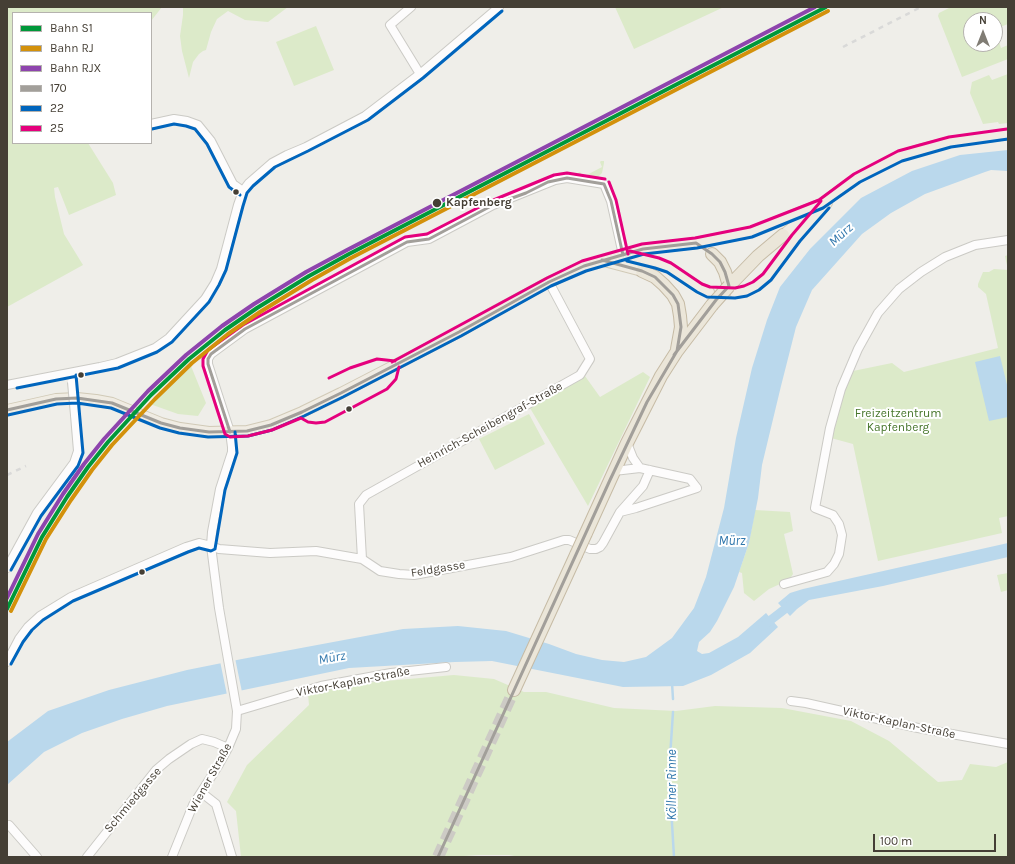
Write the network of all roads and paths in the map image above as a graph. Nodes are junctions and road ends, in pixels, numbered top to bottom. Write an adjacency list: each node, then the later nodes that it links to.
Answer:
1 (411, 7): 3 (street)
2 (499, 7): 3 (street)
3 (420, 74): 6 (street)
4 (152, 124): 6 (street)
5 (1008, 134): 7 (main road)
6 (243, 191): 20 (street)
7 (834, 195): 8 (main road); 17 (main road)
8 (821, 204): 9 (main road); 11 (main road)
9 (783, 235): 17 (highway)
10 (1008, 240): 32 (street)
11 (696, 243): 12 (main road); 13 (main road)
12 (712, 254): 17 (highway)
13 (623, 255): 14 (main road); 18 (main road); 23 (street, Wiener Straße)
14 (602, 260): 15 (main road); 16 (main road)
15 (642, 271): 19 (highway)
16 (549, 282): 23 (main road); 30 (street, Heinrich-Scheibengraf-Straße)
17 (732, 289): 19 (highway, bridge)
18 (709, 292)
19 (687, 329): 24 (highway)
20 (71, 372): 21 (street); 31 (street, bridge)
21 (7, 385)
22 (7, 410): 23 (main road)
23 (230, 432): 29 (street, Wiener Straße)
24 (627, 443): 25 (street); 27 (highway)
25 (640, 468): 26 (street); 27 (street)
26 (650, 470): 28 (street, Feldgasse); 28 (street)
27 (612, 476): 35 (highway, bridge)
28 (620, 512): 30 (street, Feldgasse)
29 (211, 546): 30 (street, Feldgasse); 33 (street, Feldgasse); 37 (street, Wiener Straße)
30 (362, 559)
31 (7, 568)
32 (784, 584)
33 (7, 662)
34 (446, 667): 37 (street, Viktor-Kaplan-Straße)
35 (514, 690)
36 (791, 701): 38 (street, Viktor-Kaplan-Straße)
37 (238, 711): 39 (street, Wiener Straße)
38 (1008, 744)
39 (228, 748): 40 (street, Wiener Straße); 43 (street, Schmiedgasse)
40 (202, 792): 44 (street, Wiener Straße); 45 (street)
41 (9, 825): 42 (street)
42 (37, 857)
43 (87, 857)
44 (172, 857)
45 (232, 857)

